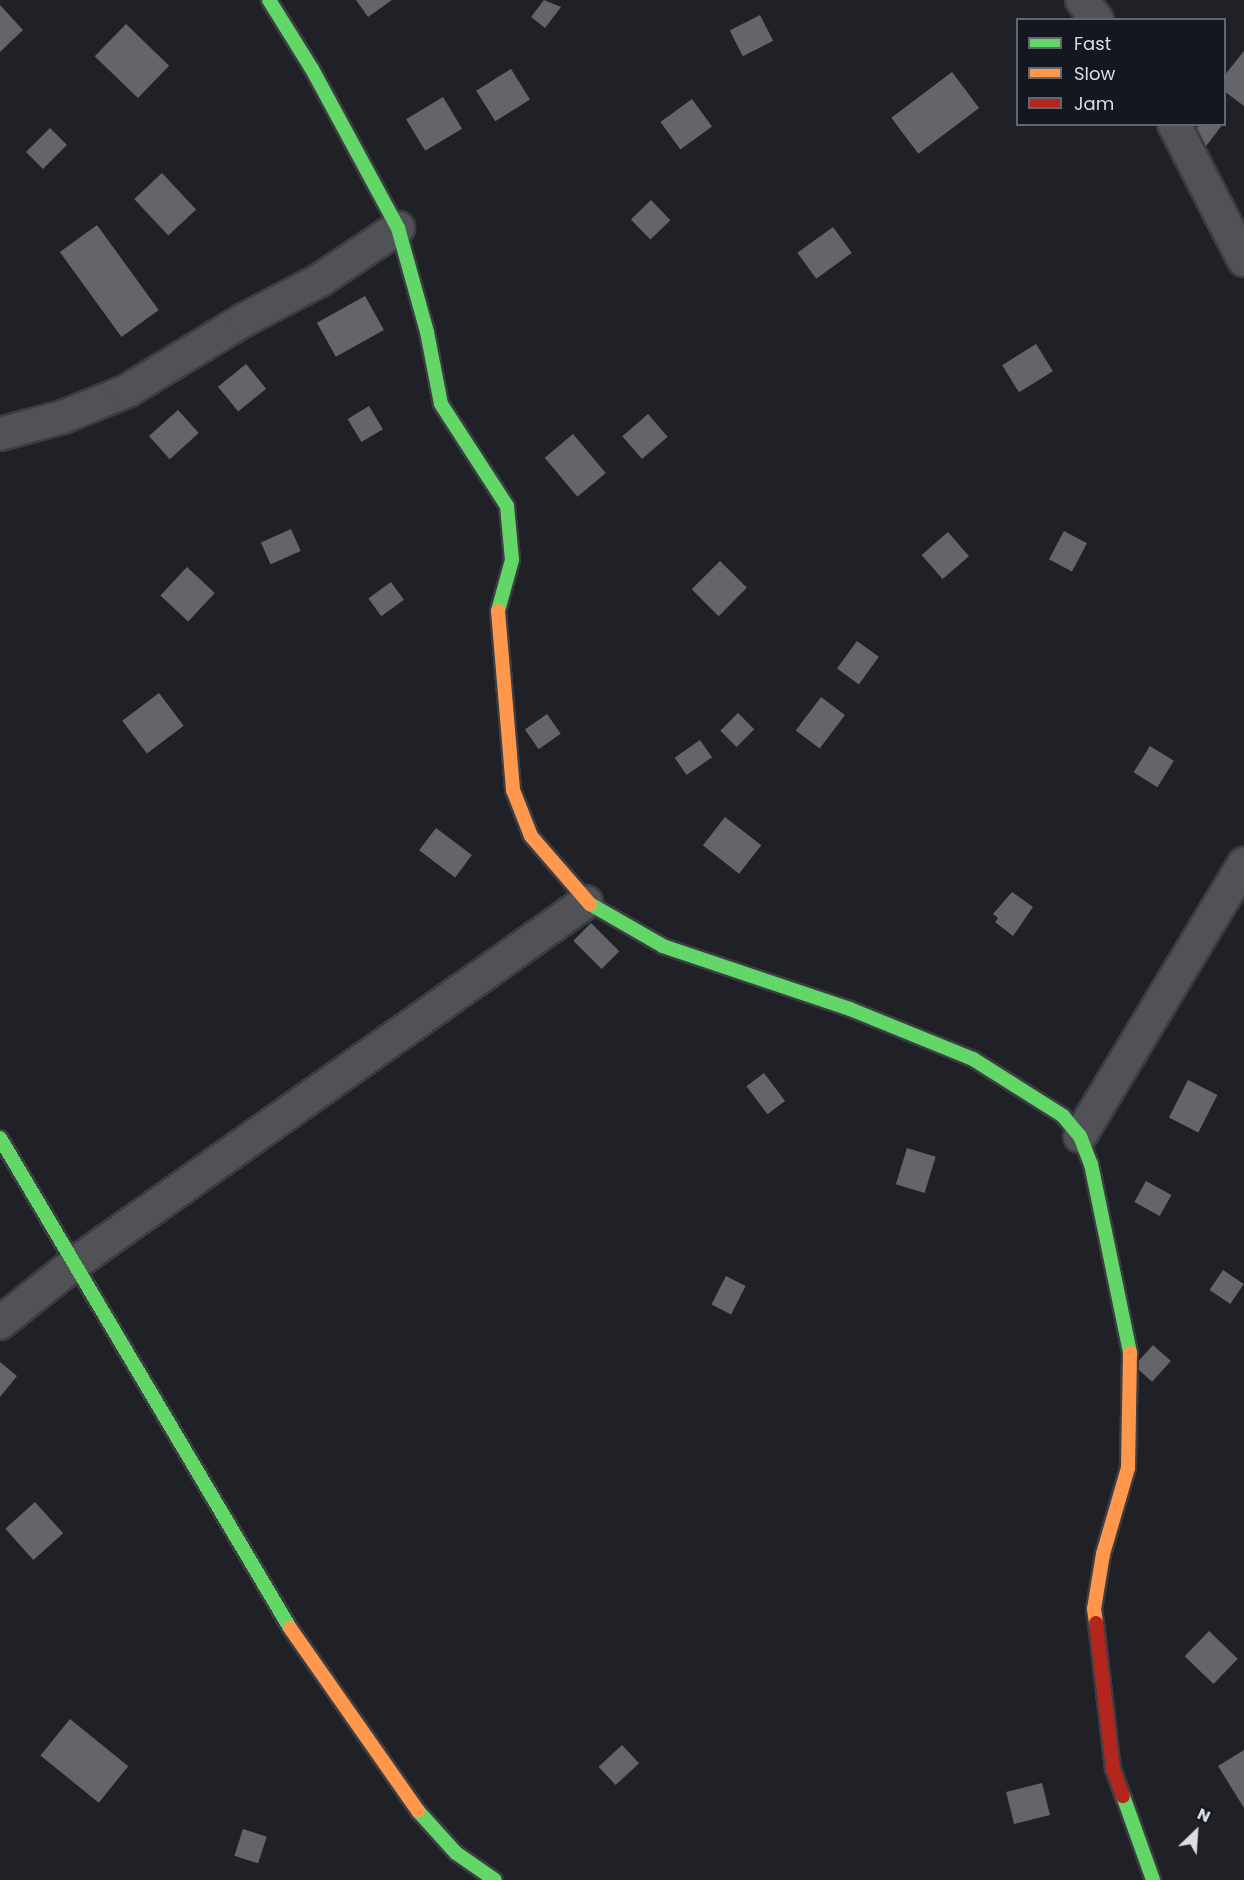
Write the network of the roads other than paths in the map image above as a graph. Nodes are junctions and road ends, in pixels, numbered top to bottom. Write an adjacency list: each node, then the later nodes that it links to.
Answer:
1 (269, 0): 5 (street)
2 (1082, 0): 3 (street)
3 (1096, 18)
4 (1175, 126): 6 (street)
5 (398, 228): 7 (street); 9 (street)
6 (1244, 260)
7 (0, 434)
8 (1244, 864): 10 (street)
9 (586, 902): 10 (street); 12 (street)
10 (1080, 1136): 15 (street)
11 (0, 1138): 12 (street)
12 (74, 1264): 13 (street); 14 (street)
13 (0, 1323)
14 (495, 1880)
15 (1153, 1880)

